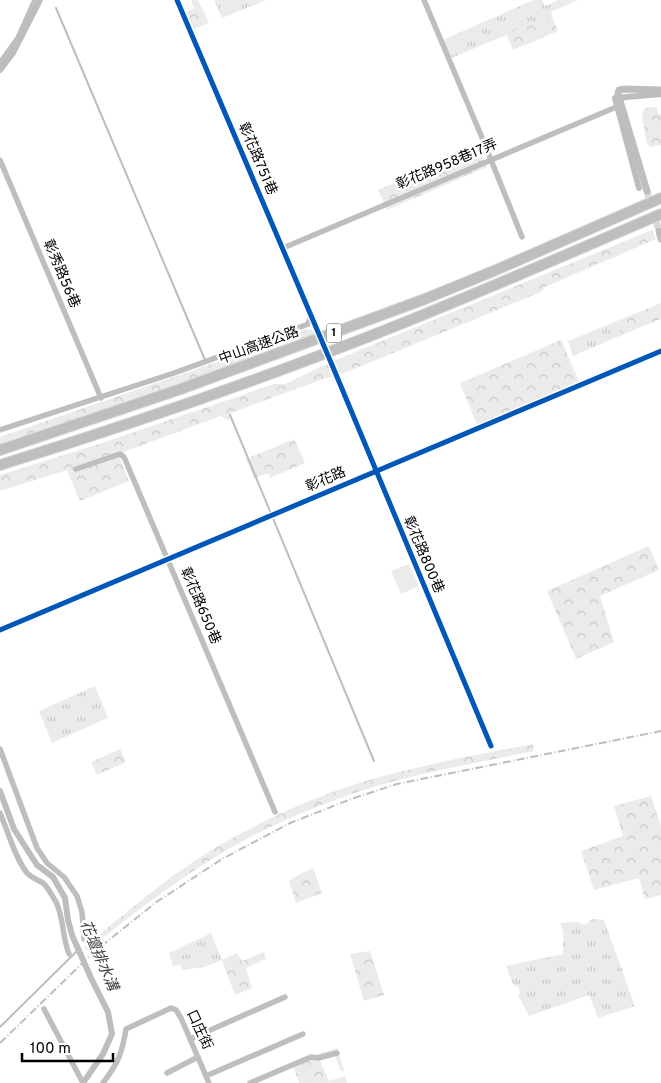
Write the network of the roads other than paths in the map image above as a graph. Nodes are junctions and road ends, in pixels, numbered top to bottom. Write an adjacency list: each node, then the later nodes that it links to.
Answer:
1 (35, 0): 4 (street)
2 (177, 0): 13 (street, 彰花路751巷)
3 (424, 0): 8 (street)
4 (0, 63)
5 (661, 90): 6 (street)
6 (621, 105): 8 (street, 彰花路958巷17弄); 9 (street)
7 (0, 160): 18 (street, 彰秀路56巷)
8 (491, 160): 12 (street); 13 (street, 彰花路958巷17弄)
9 (646, 191)
10 (661, 198): 20 (highway, 中山高速公路 / 1)
11 (661, 214): 21 (highway, 中山高速公路 / 1)
12 (522, 237)
13 (283, 248): 14 (street, 彰花路751巷)
14 (312, 316): 15 (street, 彰花路751巷); 18 (street)
15 (316, 327)
16 (661, 351): 23 (street, 彰花路)
17 (335, 372): 23 (street, 彰花路800巷)
18 (101, 398): 19 (street)
19 (0, 430)
20 (0, 450)
21 (0, 465)
22 (76, 470): 24 (street, 彰花路650巷)
23 (376, 471): 24 (street, 彰花路); 26 (street, 彰花路800巷)
24 (167, 560): 25 (street, 彰花路); 28 (street, 彰花路650巷)
25 (0, 630)
26 (491, 746)
27 (0, 749): 30 (street)
28 (275, 812)
29 (0, 813): 31 (street)
30 (84, 938)
31 (69, 954)
32 (285, 997): 35 (street)
33 (44, 1009): 40 (street)
34 (303, 1034): 39 (street)
35 (190, 1039): 37 (street, 口庄街); 41 (street, 口庄街)
36 (337, 1053): 43 (street)
37 (198, 1057): 38 (street); 39 (street, 口庄街)
38 (167, 1073)
39 (206, 1076): 42 (street, 口庄街)
40 (81, 1082)
41 (103, 1083)
42 (209, 1083)
43 (250, 1083)

